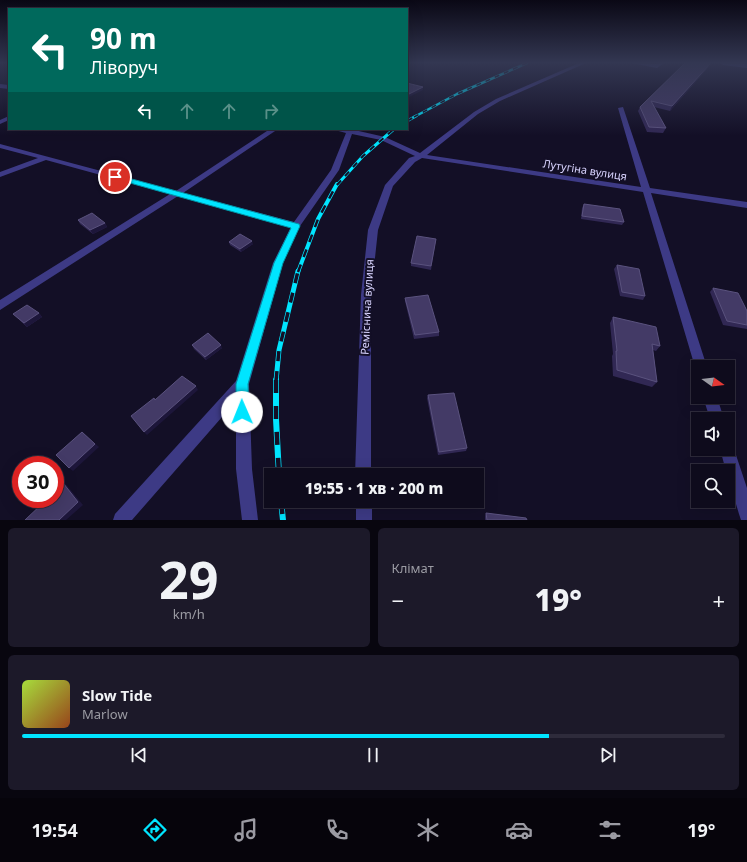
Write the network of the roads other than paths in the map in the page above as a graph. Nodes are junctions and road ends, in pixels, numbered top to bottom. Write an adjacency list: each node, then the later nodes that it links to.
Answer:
1 (527, 87): 7 (street, Реміснича вулиця)
2 (621, 108): 10 (street)
3 (273, 130): 11 (street)
4 (342, 130): 5 (street, Лутугіна вулиця)
5 (350, 131): 7 (street, Лутугіна вулиця); 13 (street)
6 (0, 146): 8 (street)
7 (420, 156): 10 (street, Лутугіна вулиця); 18 (street, Реміснича вулиця)
8 (46, 158): 9 (street); 11 (street)
9 (0, 175)
10 (645, 191): 12 (street, Лутугіна вулиця); 15 (street)
11 (176, 194): 13 (street); 14 (street)
12 (747, 205)
13 (296, 226): 16 (street)
14 (0, 306)
15 (699, 360)
16 (242, 384): 21 (street); 22 (street)
17 (728, 456): 20 (street)
18 (363, 468)
19 (364, 508): 23 (street)
20 (747, 514)
21 (121, 520)
22 (250, 520)
23 (364, 520)

